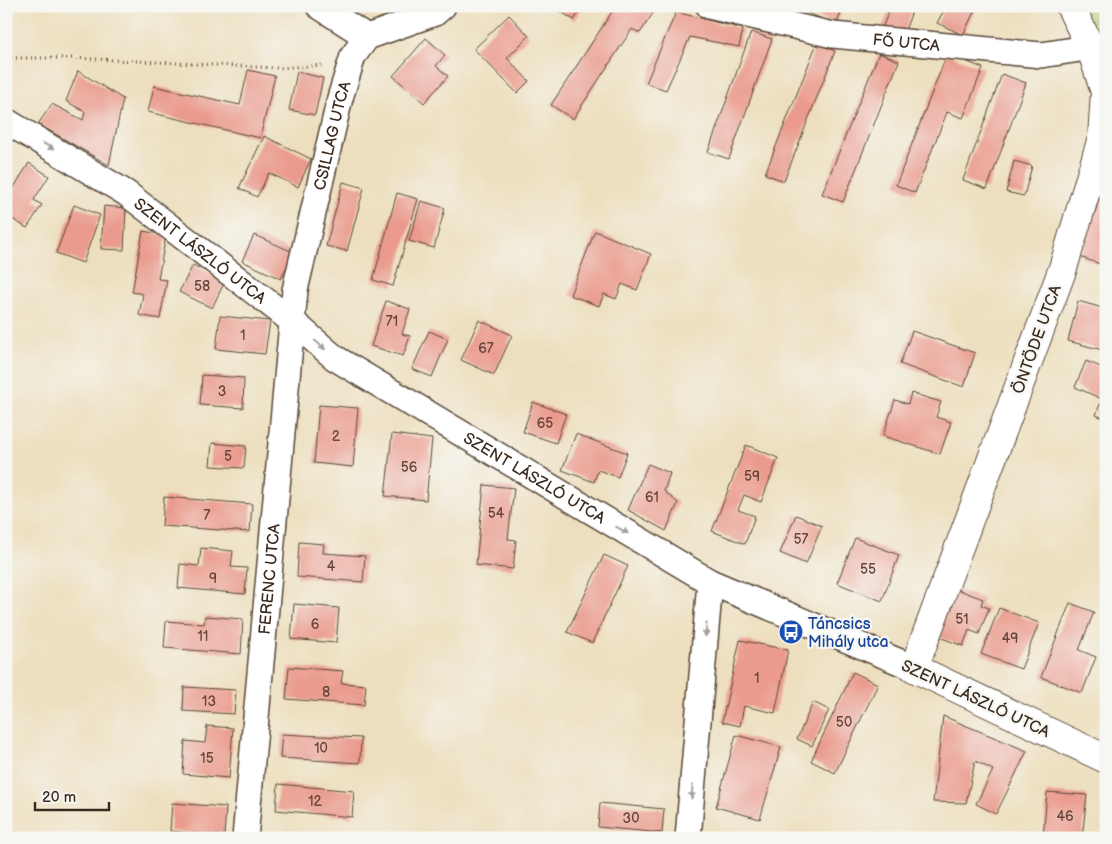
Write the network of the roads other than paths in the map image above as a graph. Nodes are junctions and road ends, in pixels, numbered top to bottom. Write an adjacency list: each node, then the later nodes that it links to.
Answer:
1 (319, 6): 6 (street)
2 (443, 6): 6 (street)
3 (710, 6): 5 (street, FŐ UTCA)
4 (1070, 6): 5 (street, ÖNTÖDE UTCA)
5 (1098, 45): 10 (street, ÖNTÖDE UTCA)
6 (360, 46): 8 (street, CSILLAG UTCA)
7 (6, 121): 8 (street, SZENT LÁSZLÓ UTCA, one-way to 8)
8 (292, 321): 9 (street, SZENT LÁSZLÓ UTCA, one-way to 9); 12 (street, FERENC UTCA)
9 (710, 582): 10 (street, SZENT LÁSZLÓ UTCA); 13 (street, one-way to 13)
10 (914, 668): 11 (street, SZENT LÁSZLÓ UTCA)
11 (1106, 759)
12 (245, 838)
13 (688, 838)

